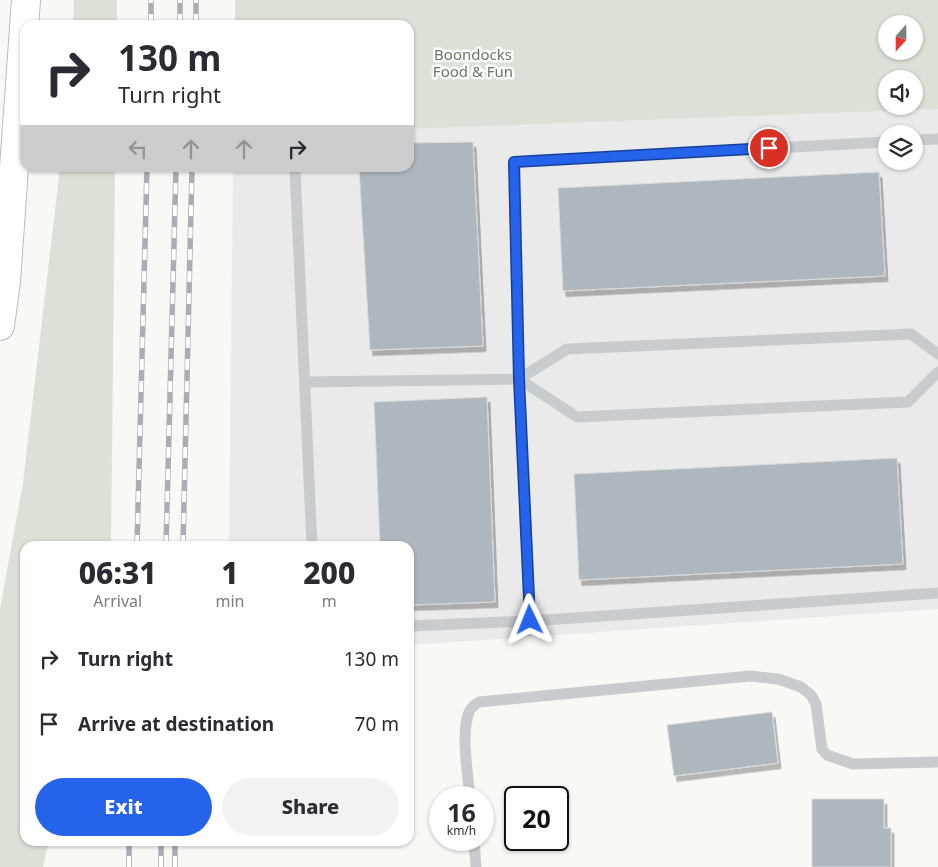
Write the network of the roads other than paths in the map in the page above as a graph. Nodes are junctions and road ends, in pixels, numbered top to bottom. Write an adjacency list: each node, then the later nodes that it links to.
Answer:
1 (26, 0): 2 (highway)
2 (25, 20)
3 (20, 85): 8 (highway)
4 (938, 139): 5 (lane)
5 (923, 140)
6 (878, 142): 11 (lane)
7 (295, 172): 12 (lane)
8 (0, 326)
9 (938, 354): 11 (lane)
10 (938, 372): 11 (lane)
11 (519, 379): 12 (lane); 15 (lane)
12 (305, 382): 13 (lane)
13 (312, 541)
14 (938, 593): 15 (lane)
15 (530, 620): 16 (lane)
16 (414, 626)
17 (938, 762): 18 (lane)
18 (469, 786)
19 (475, 851): 20 (lane)
20 (476, 867)

